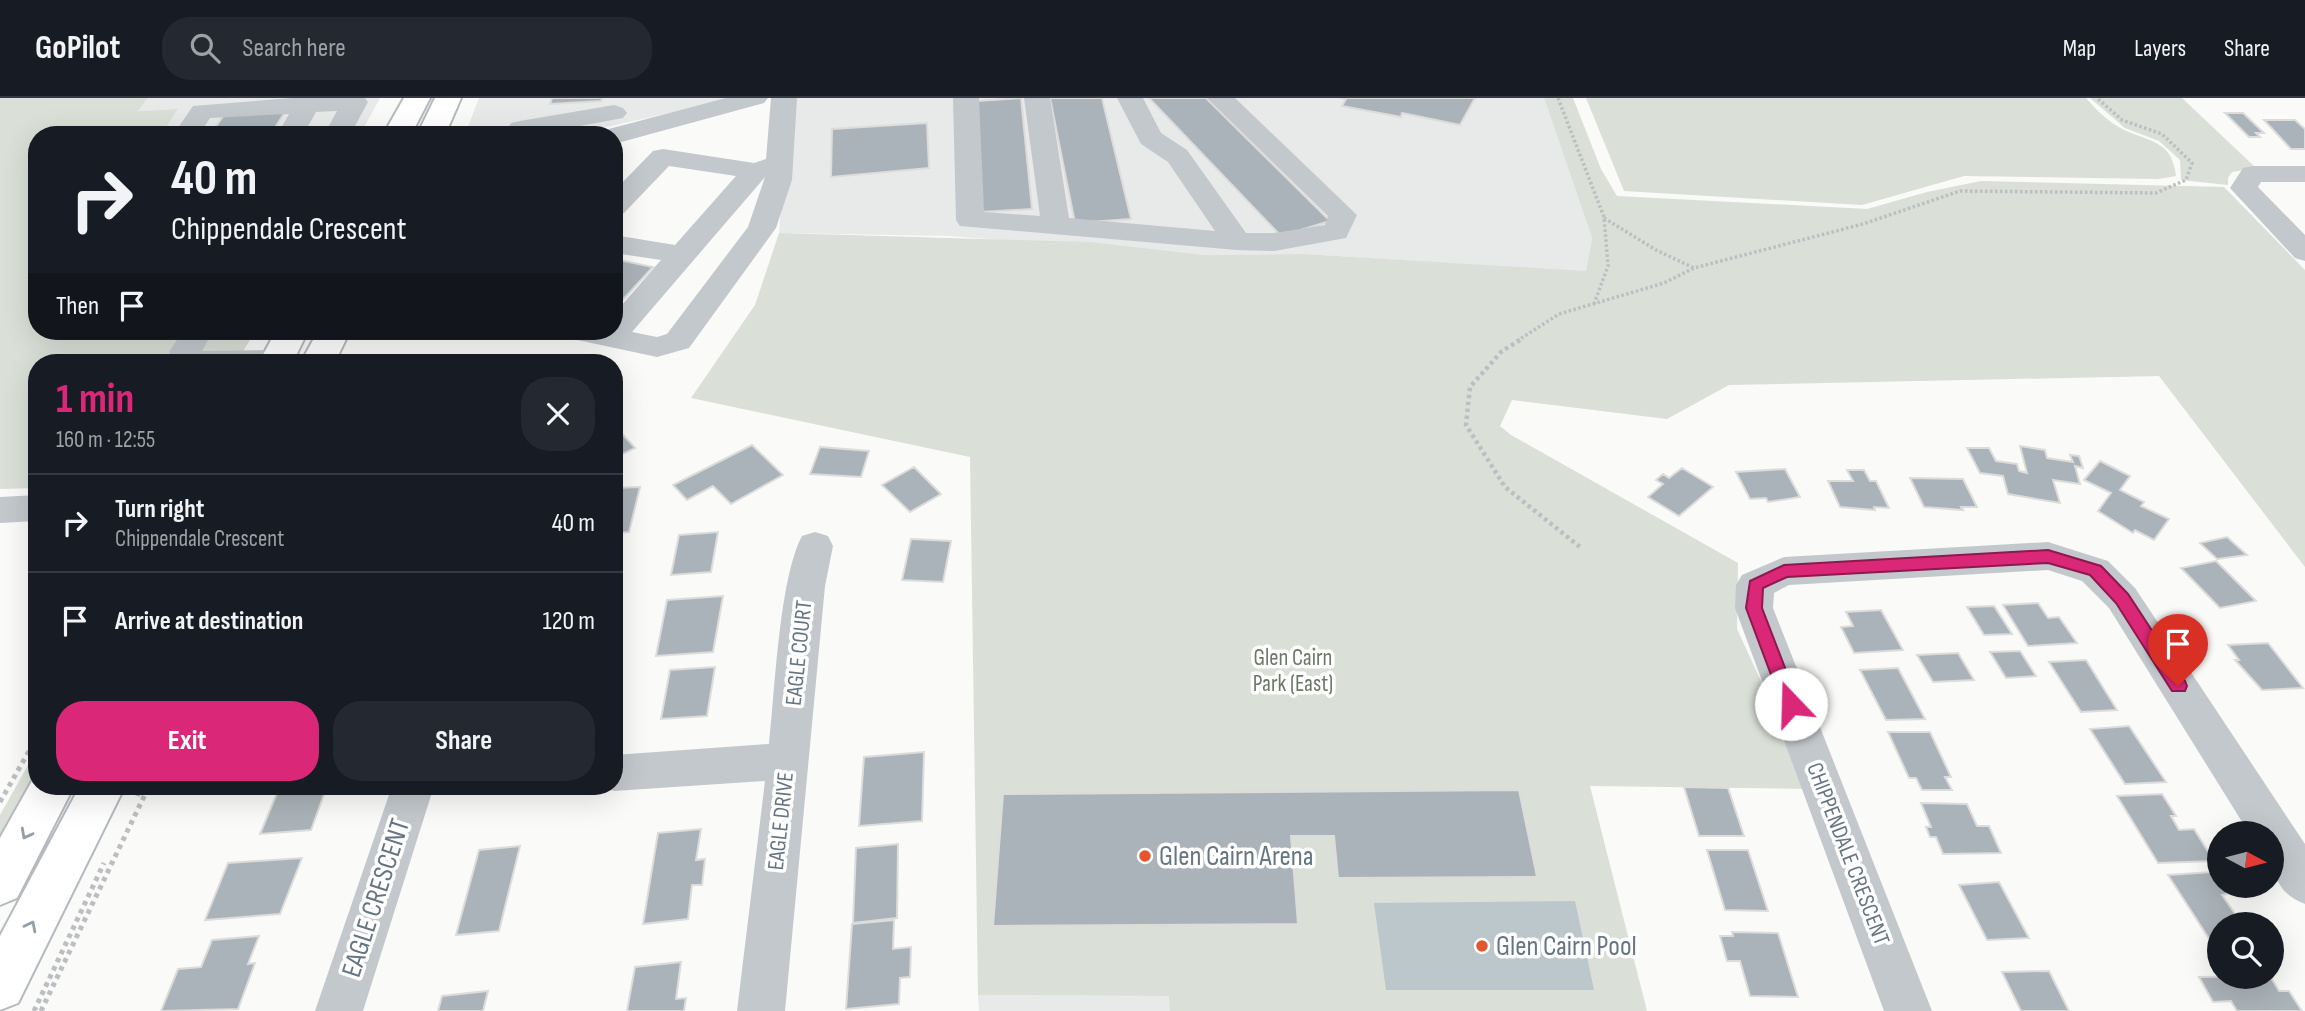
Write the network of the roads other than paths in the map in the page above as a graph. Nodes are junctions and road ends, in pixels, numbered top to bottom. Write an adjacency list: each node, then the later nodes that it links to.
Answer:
1 (417, 98): 15 (main road)
2 (448, 98): 16 (main road)
3 (755, 98): 10 (street)
4 (784, 98): 17 (street)
5 (966, 98): 20 (street)
6 (1037, 98): 20 (street)
7 (1130, 98): 21 (street)
8 (1220, 98): 21 (street)
9 (307, 104): 12 (street); 13 (street); 14 (street)
10 (619, 119): 11 (street)
11 (519, 124)
12 (192, 126)
13 (295, 126)
14 (342, 126)
15 (402, 126)
16 (435, 126)
17 (767, 167): 19 (street); 24 (street); 26 (street)
18 (2305, 174): 23 (street)
19 (623, 198)
20 (1056, 226): 21 (street)
21 (1237, 241)
22 (623, 246): 24 (street)
23 (2305, 252)
24 (682, 256): 25 (street)
25 (623, 323)
26 (620, 340)
27 (28, 509): 28 (street)
28 (0, 510)
29 (815, 546): 30 (street, EAGLE COURT)
30 (788, 761): 31 (street, EAGLE DRIVE); 39 (street, EAGLE DRIVE)
31 (623, 772)
32 (47, 795): 35 (main road, one-way to 35)
33 (98, 795): 37 (main road, one-way to 33)
34 (420, 795): 38 (street, EAGLE CRESCENT)
35 (0, 883)
36 (2305, 883): 40 (street, CHIPPENDALE CRESCENT)
37 (0, 986)
38 (339, 1011)
39 (761, 1011)
40 (1908, 1011)

